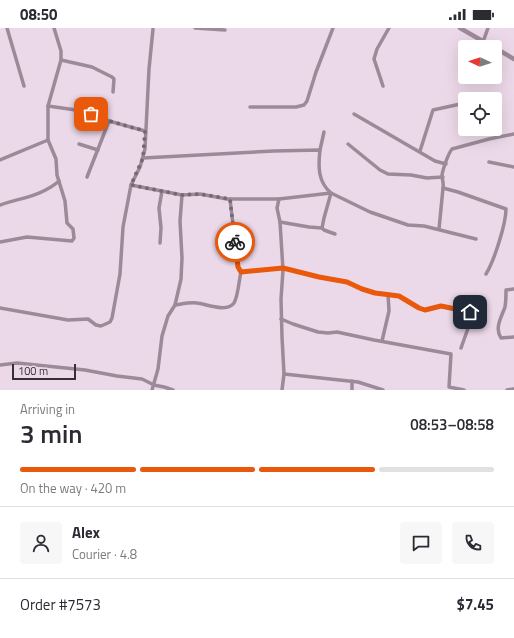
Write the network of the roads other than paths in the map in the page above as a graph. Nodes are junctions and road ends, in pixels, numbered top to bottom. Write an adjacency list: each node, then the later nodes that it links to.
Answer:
1 (7, 28): 16 (street)
2 (54, 28): 15 (street)
3 (148, 28): 4 (street)
4 (153, 28): 24 (street)
5 (195, 28): 10 (street)
6 (333, 28): 21 (street)
7 (389, 28): 17 (street)
8 (460, 28): 11 (street)
9 (488, 28): 12 (street)
10 (225, 30)
11 (480, 40)
12 (484, 40)
13 (502, 52): 14 (street)
14 (514, 59)
15 (61, 60): 18 (street); 20 (street)
16 (24, 86)
17 (383, 86)
18 (113, 92)
19 (458, 105): 32 (street)
20 (48, 106): 23 (street); 27 (street)
21 (250, 107)
22 (354, 114): 32 (street)
23 (109, 121): 24 (street); 30 (street)
24 (145, 131): 33 (street)
25 (324, 132): 31 (street)
26 (514, 134): 36 (street)
27 (48, 140): 34 (street); 40 (street)
28 (79, 144): 30 (street)
29 (348, 144): 39 (street)
30 (98, 150): 38 (street)
31 (320, 150): 33 (street); 44 (street)
32 (420, 151): 36 (street)
33 (143, 158): 41 (street)
34 (0, 160)
35 (489, 162): 37 (street)
36 (446, 164): 39 (street)
37 (514, 167)
38 (87, 176)
39 (443, 177): 42 (street)
40 (59, 181): 48 (street); 54 (street)
41 (131, 185): 43 (street); 62 (street)
42 (443, 188): 51 (street); 58 (street)
43 (162, 192): 45 (street); 55 (street)
44 (331, 194): 47 (street); 50 (street); 51 (street)
45 (182, 195): 46 (street); 61 (street)
46 (230, 199): 47 (street); 57 (street)
47 (280, 200): 49 (street)
48 (0, 205)
49 (280, 222): 50 (street); 56 (street)
50 (322, 228): 52 (street)
51 (439, 229): 53 (street)
52 (335, 234)
53 (476, 239)
54 (0, 242)
55 (160, 243)
56 (283, 268): 57 (street); 60 (street); 63 (street)
57 (241, 272): 61 (street)
58 (486, 274)
59 (514, 289): 64 (street)
60 (388, 294): 65 (street); 66 (street)
61 (175, 305): 70 (street)
62 (0, 308)
63 (281, 319): 65 (street); 68 (street)
64 (514, 337)
65 (382, 341): 71 (street)
66 (462, 348)
67 (0, 364): 70 (street)
68 (284, 374): 69 (street); 75 (street)
69 (352, 381): 76 (street); 77 (street)
70 (154, 385): 73 (street); 74 (street)
71 (449, 389): 78 (street)
72 (514, 389): 79 (street)
73 (152, 390)
74 (173, 390)
75 (282, 390)
76 (352, 390)
77 (384, 390)
78 (464, 390)
79 (507, 390)

